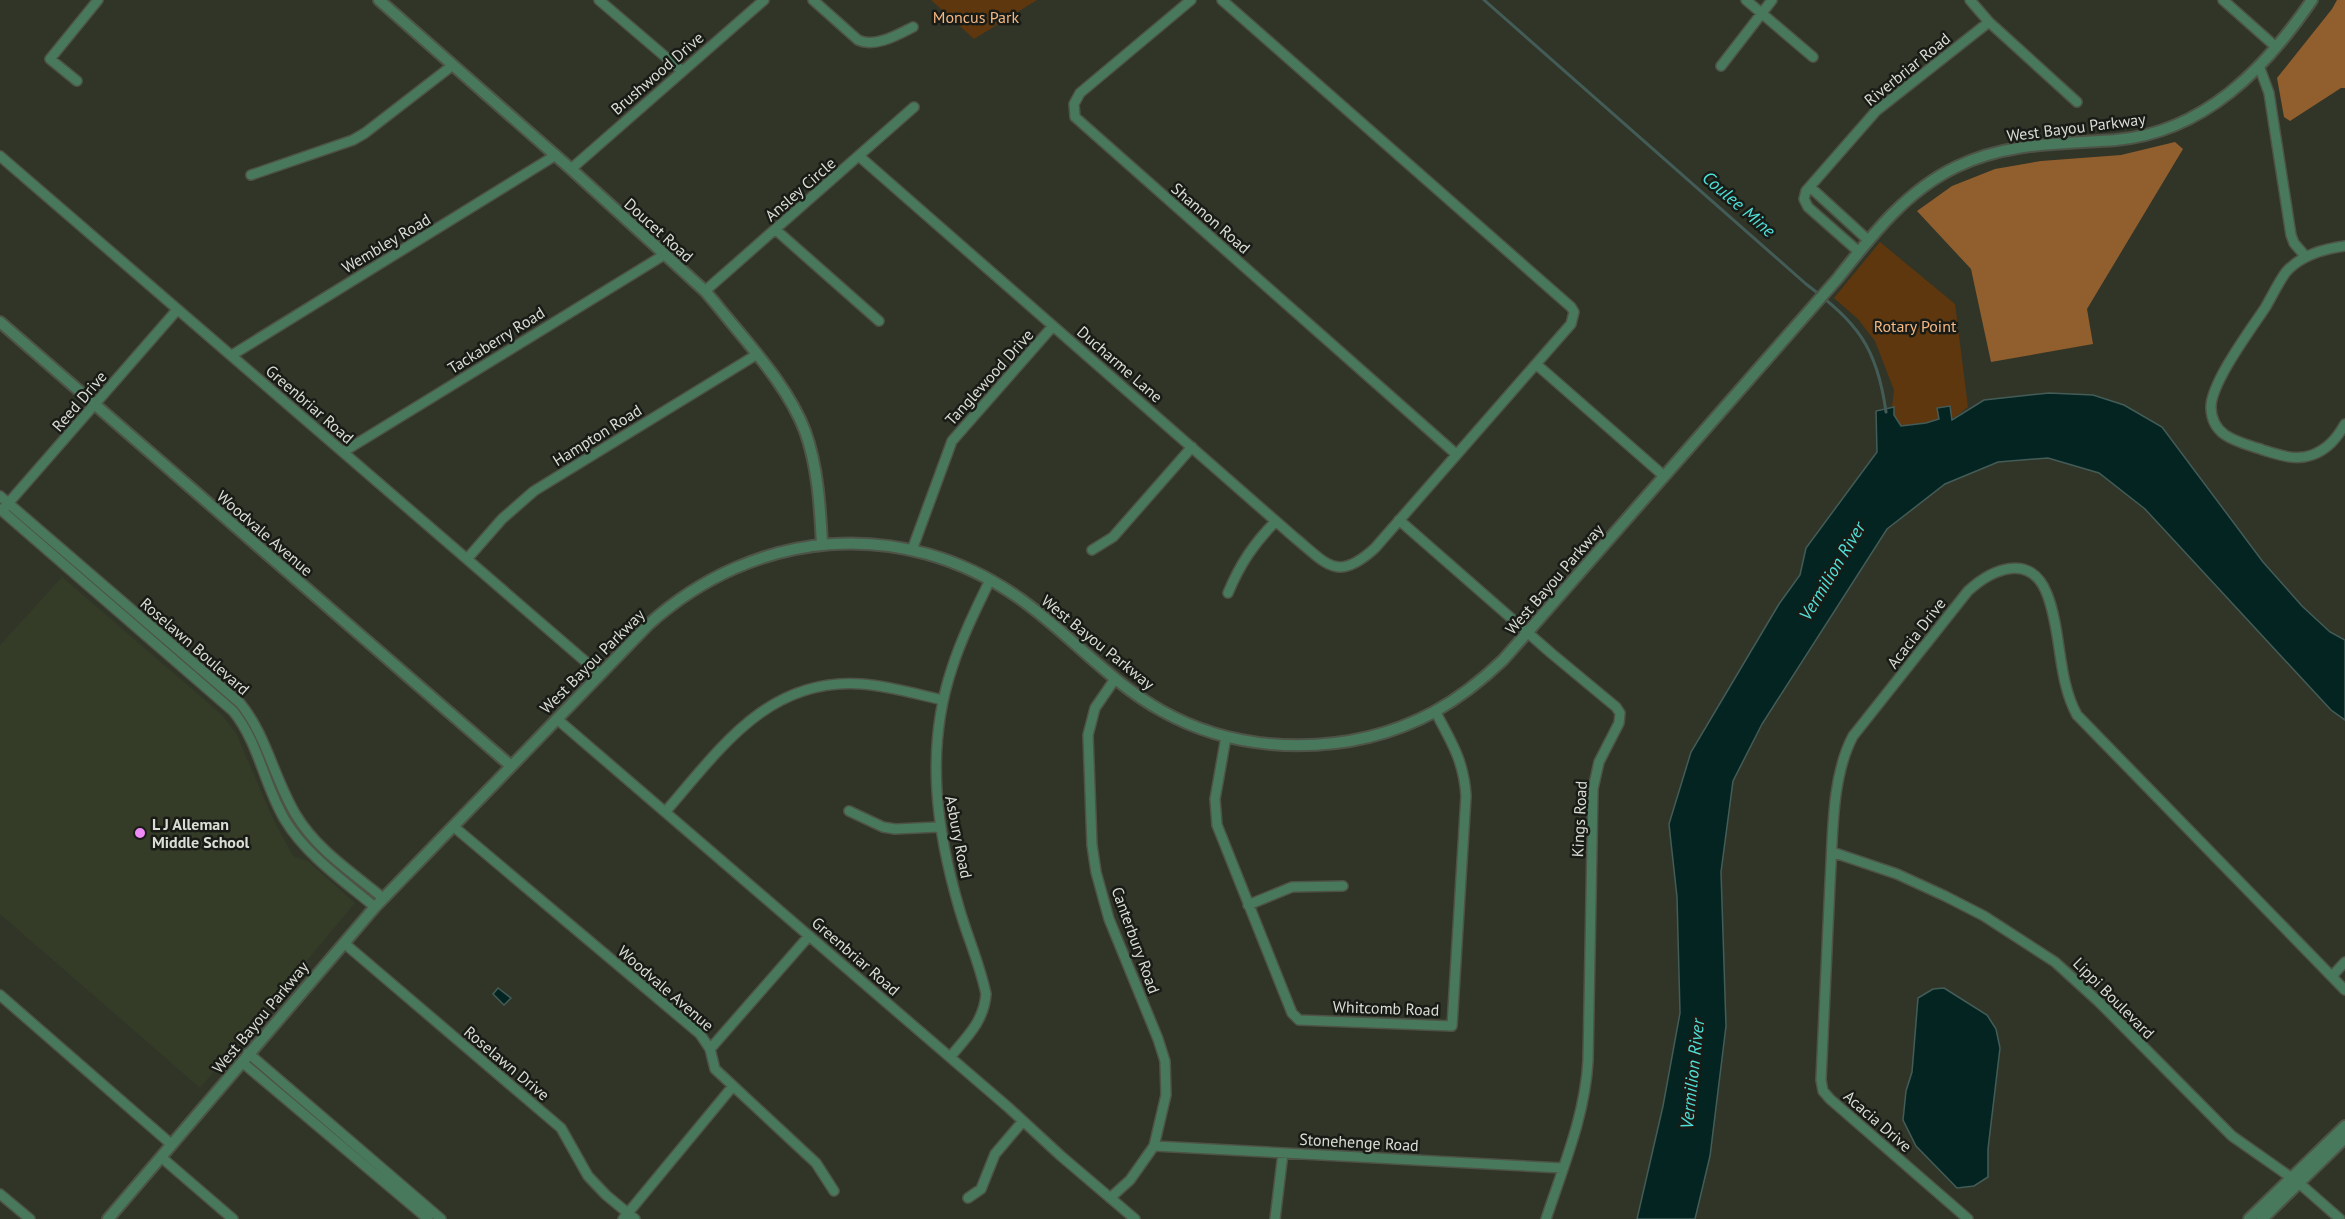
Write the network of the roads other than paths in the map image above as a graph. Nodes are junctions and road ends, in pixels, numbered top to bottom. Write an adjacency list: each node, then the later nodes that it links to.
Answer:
1 (98, 0): 22 (street)
2 (379, 0): 18 (street, Doucet Road)
3 (599, 0): 21 (street)
4 (764, 0): 21 (street, Brushwood Drive)
5 (813, 0): 15 (street)
6 (1191, 0): 49 (street, Shannon Road)
7 (1222, 0): 44 (street)
8 (1746, 0): 13 (street)
9 (1772, 0): 13 (street)
10 (1970, 0): 14 (street)
11 (2223, 0): 16 (street)
12 (2312, 0): 16 (street, West Bayou Parkway)
13 (1762, 14): 17 (street); 19 (street)
14 (1989, 22): 23 (street); 30 (street, Riverbriar Road)
15 (913, 27)
16 (2276, 47): 20 (street, West Bayou Parkway)
17 (1813, 57)
18 (453, 65): 25 (street, Doucet Road); 29 (street)
19 (1721, 66)
20 (2259, 66): 32 (street, West Bayou Parkway); 36 (street)
21 (682, 71): 28 (street, Brushwood Drive)
22 (77, 81)
23 (2078, 102)
24 (914, 107): 27 (street, Ansley Circle)
25 (556, 155): 28 (street, Doucet Road); 43 (street, Wembley Road)
26 (0, 156): 38 (street, Greenbriar Road)
27 (860, 156): 31 (street, Ansley Circle); 41 (street, Ducharme Lane)
28 (571, 169): 35 (street, Doucet Road)
29 (251, 175)
30 (1810, 187): 32 (street); 34 (street, Riverbriar Road)
31 (776, 230): 37 (street, Ansley Circle); 39 (street)
32 (1868, 240): 34 (street, West Bayou Parkway)
33 (2345, 246): 36 (street)
34 (1859, 252): 50 (street, West Bayou Parkway)
35 (664, 255): 37 (street, Doucet Road); 48 (street, Tackaberry Road)
36 (2306, 257): 46 (street)
37 (705, 291): 42 (street, Doucet Road)
38 (177, 309): 43 (street, Greenbriar Road); 45 (street, Reed Drive)
39 (879, 321)
40 (0, 322): 45 (street, Woodvale Avenue)
41 (1053, 326): 47 (street, Ducharme Lane); 56 (street, Tanglewood Drive)
42 (756, 355): 55 (street, Doucet Road); 58 (street, Hampton Road)
43 (232, 356): 48 (street, Greenbriar Road)
44 (1536, 364): 49 (street); 50 (street)
45 (95, 405): 52 (street, Reed Drive); 73 (street, Woodvale Avenue)
46 (2345, 424)
47 (1192, 447): 54 (street, Ducharme Lane); 57 (street)
48 (343, 452): 58 (street, Greenbriar Road)
49 (1456, 454): 53 (street)
50 (1664, 477): 62 (street, West Bayou Parkway)
51 (0, 496): 52 (street, Roselawn Boulevard)
52 (3, 508): 59 (street, Roselawn Boulevard)
53 (1399, 520): 54 (street, Ducharme Lane); 62 (street, Kings Road)
54 (1276, 521): 61 (street)
55 (822, 544): 56 (street, West Bayou Parkway); 65 (street, West Bayou Parkway)
56 (912, 550): 60 (street, West Bayou Parkway)
57 (1092, 550)
58 (467, 559): 65 (street, Greenbriar Road)
59 (86, 577): 63 (street, Roselawn Boulevard); 64 (street, Roselawn Boulevard)
60 (990, 580): 66 (street, West Bayou Parkway); 68 (street, Asbury Road)
61 (1228, 593)
62 (1528, 632): 69 (street, West Bayou Parkway); 103 (street, Kings Road)
63 (163, 637): 64 (street); 67 (street, Roselawn Boulevard)
64 (156, 645): 67 (street, Roselawn Boulevard)
65 (600, 674): 70 (street, West Bayou Parkway)
66 (1115, 679): 71 (street, West Bayou Parkway); 100 (street, Canterbury Road)
67 (226, 698): 72 (street, Roselawn Boulevard); 74 (street, Roselawn Boulevard)
68 (943, 700): 75 (street); 78 (street, Asbury Road)
69 (1435, 711): 71 (street, West Bayou Parkway); 84 (street, Whitcomb Road)
70 (557, 719): 73 (street, West Bayou Parkway); 75 (street, Greenbriar Road)
71 (1226, 737): 84 (street, Whitcomb Road)
72 (274, 766): 74 (street); 79 (street, Roselawn Boulevard)
73 (511, 766): 77 (street, West Bayou Parkway)
74 (264, 771): 80 (street, Roselawn Boulevard)
75 (666, 811): 86 (street, Greenbriar Road)
76 (849, 811): 78 (street)
77 (453, 826): 83 (street, West Bayou Parkway); 92 (street, Woodvale Avenue)
78 (939, 827): 94 (street, Asbury Road)
79 (308, 833): 80 (street); 83 (street, Roselawn Boulevard)
80 (300, 841): 85 (street, Roselawn Boulevard)
81 (1832, 852): 89 (street, Acacia Drive); 104 (street, Lippi Boulevard); 118 (street, Acacia Drive)
82 (1343, 886): 84 (street)
83 (383, 898): 85 (street, West Bayou Parkway)
84 (1248, 905)
85 (375, 907): 87 (street, West Bayou Parkway)
86 (809, 936): 92 (street); 94 (street, Greenbriar Road)
87 (344, 943): 93 (street, West Bayou Parkway); 109 (street, Roselawn Drive)
88 (2345, 962): 89 (street)
89 (2332, 976): 90 (street, Acacia Drive)
90 (2345, 990)
91 (0, 995): 99 (street)
92 (711, 1048): 95 (street, Woodvale Avenue)
93 (245, 1057): 99 (street, West Bayou Parkway); 113 (street); 114 (street)
94 (950, 1057): 96 (street, Greenbriar Road)
95 (734, 1086): 105 (street, Woodvale Avenue); 109 (street)
96 (1023, 1121): 107 (street); 108 (street, Greenbriar Road)
97 (2345, 1126): 104 (street)
98 (2345, 1138): 104 (street)
99 (171, 1144): 102 (street, West Bayou Parkway)
100 (1155, 1146): 101 (street, Stonehenge Road); 108 (street, Canterbury Road)
101 (1283, 1153): 103 (street, Stonehenge Road); 116 (street)
102 (161, 1157): 111 (street, West Bayou Parkway); 112 (street)
103 (1563, 1168): 117 (street, Kings Road)
104 (2296, 1180): 119 (street); 120 (street); 121 (street, Lippi Boulevard)
105 (834, 1191)
106 (0, 1194): 110 (street)
107 (968, 1198)
108 (1110, 1198): 115 (street, Greenbriar Road)
109 (629, 1217)
110 (30, 1219)
111 (108, 1219)
112 (233, 1219)
113 (428, 1219)
114 (441, 1219)
115 (1135, 1219)
116 (1275, 1219)
117 (1546, 1219)
118 (1968, 1219)
119 (2249, 1219)
120 (2262, 1219)
121 (2340, 1219)

